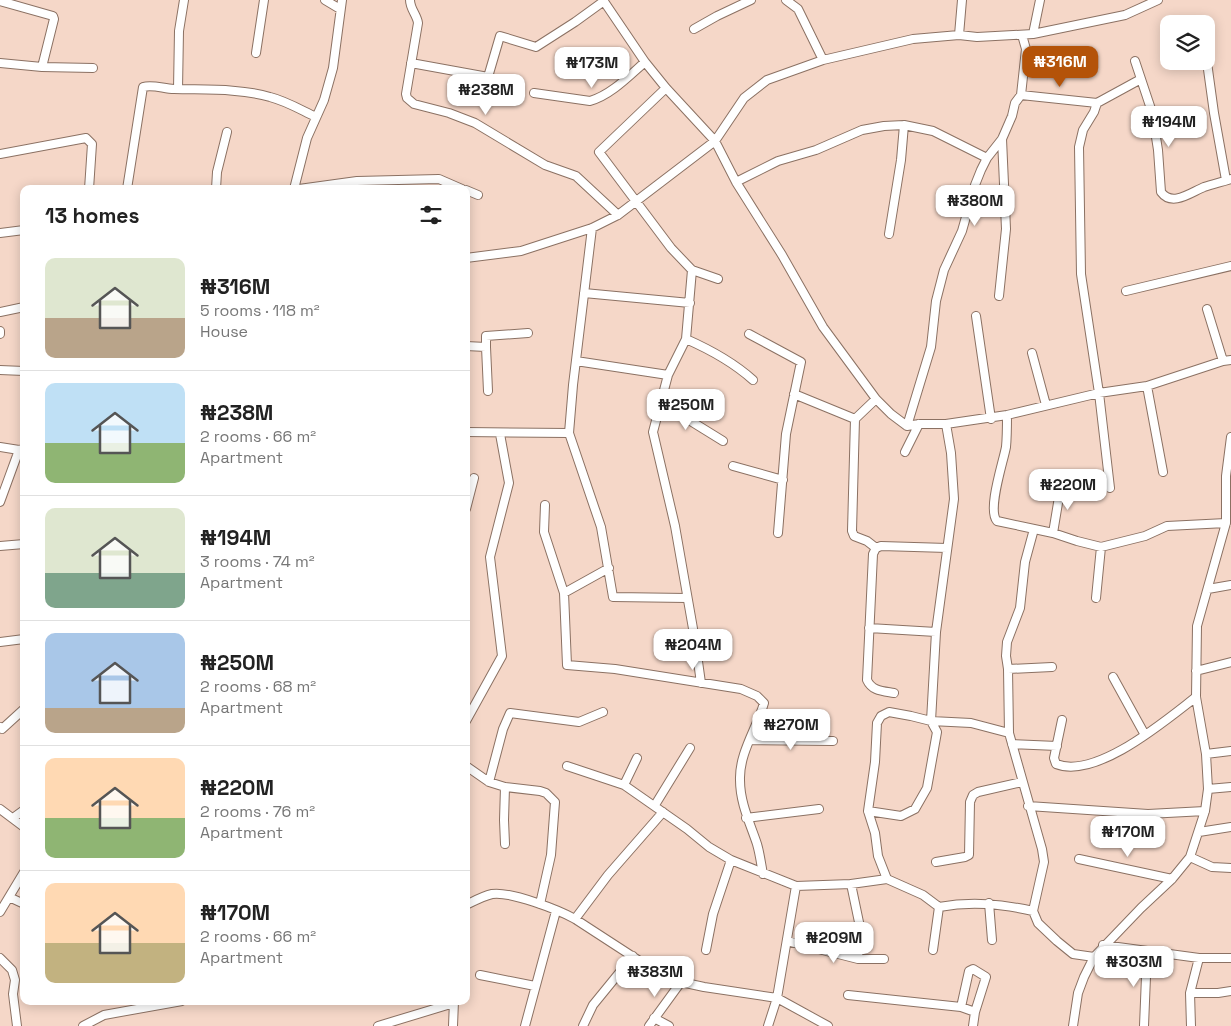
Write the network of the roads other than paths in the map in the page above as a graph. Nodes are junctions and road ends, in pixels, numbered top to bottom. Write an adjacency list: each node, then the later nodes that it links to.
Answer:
1 (184, 0): 29 (street)
2 (264, 0): 18 (street)
3 (325, 0): 13 (street)
4 (342, 0): 13 (street)
5 (410, 0): 23 (street)
6 (751, 0): 14 (street)
7 (786, 0): 19 (street)
8 (962, 0): 17 (street)
9 (1040, 0): 16 (street)
10 (1158, 0): 16 (street)
11 (0, 1): 24 (street)
12 (604, 1): 21 (street); 23 (street)
13 (340, 9): 33 (street)
14 (694, 30)
15 (1022, 34): 16 (street); 17 (street); 31 (street)
16 (1033, 34)
17 (959, 35): 19 (street)
18 (256, 53)
19 (823, 60): 37 (street)
20 (1135, 61): 27 (street)
21 (645, 62): 28 (street); 30 (street)
22 (0, 63): 24 (street)
23 (411, 63): 51 (street)
24 (42, 67): 25 (street)
25 (93, 68)
26 (1208, 70): 40 (street)
27 (1141, 79): 32 (street); 40 (street)
28 (666, 88): 37 (street); 50 (street)
29 (178, 89): 33 (street); 43 (street)
30 (534, 93)
31 (1021, 95): 32 (street); 36 (street)
32 (1097, 102): 82 (street)
33 (316, 117): 45 (street)
34 (904, 125): 39 (street); 41 (street); 55 (street)
35 (227, 132): 44 (street)
36 (1002, 139): 39 (street); 62 (street)
37 (715, 141): 41 (street); 50 (street)
38 (0, 154): 42 (street)
39 (987, 158): 92 (street)
40 (1229, 179)
41 (736, 182): 84 (street)
42 (89, 185)
43 (128, 185)
44 (216, 185)
45 (295, 185)
46 (328, 185): 47 (street)
47 (453, 185)
48 (470, 192): 49 (street)
49 (478, 196)
50 (637, 202): 51 (street); 58 (street)
51 (618, 215): 52 (street)
52 (592, 228): 56 (street); 61 (street)
53 (20, 230): 54 (street)
54 (0, 233)
55 (889, 234)
56 (470, 258)
57 (1231, 266): 60 (street)
58 (692, 270): 59 (street); 63 (street)
59 (718, 279)
60 (1126, 291)
61 (584, 293): 63 (street); 74 (street)
62 (999, 296)
63 (690, 303): 70 (street)
64 (20, 308): 66 (street)
65 (1207, 310): 75 (street)
66 (0, 312)
67 (976, 316): 88 (street)
68 (528, 333): 72 (street)
69 (749, 334): 83 (street)
70 (686, 339): 78 (street); 79 (street)
71 (470, 346): 72 (street)
72 (486, 347): 81 (street)
73 (1032, 352): 86 (street)
74 (576, 361): 78 (street); 94 (street)
75 (1227, 361): 80 (street)
76 (0, 370): 77 (street)
77 (20, 372)
78 (668, 375): 85 (street)
79 (753, 380)
80 (1147, 386): 82 (street); 103 (street)
81 (488, 391)
82 (1099, 393): 86 (street); 107 (street)
83 (794, 394): 89 (street); 105 (street)
84 (876, 399): 89 (street); 92 (street)
85 (660, 402): 97 (street); 124 (street)
86 (1046, 405): 87 (street)
87 (1007, 415): 88 (street); 112 (street)
88 (991, 418): 91 (street)
89 (855, 419): 118 (street)
90 (919, 424): 91 (street); 92 (street); 101 (street)
91 (946, 424): 119 (street)
92 (907, 426)
93 (470, 432): 95 (street)
94 (569, 433): 95 (street); 120 (street)
95 (500, 434): 140 (street)
96 (1231, 437): 111 (street)
97 (723, 441)
98 (0, 447): 99 (street)
99 (20, 450)
100 (20, 452): 109 (street)
101 (905, 452)
102 (733, 466): 105 (street)
103 (1163, 472)
104 (474, 478): 108 (street)
105 (783, 480): 113 (street)
106 (1061, 485): 114 (street)
107 (1110, 488)
108 (470, 494)
109 (0, 502)
110 (545, 505): 123 (street)
111 (1226, 523): 117 (street); 122 (street)
112 (1034, 529): 114 (street); 132 (street)
113 (778, 533)
114 (1053, 533): 117 (street)
115 (20, 544): 116 (street)
116 (0, 546)
117 (1101, 546): 125 (street)
118 (876, 548): 119 (street); 126 (street)
119 (947, 548): 127 (street)
120 (609, 568): 123 (street); 124 (street)
121 (1231, 585): 122 (street)
122 (1208, 589): 133 (street)
123 (564, 593): 135 (street)
124 (687, 598): 135 (street)
125 (1096, 598)
126 (869, 628): 127 (street); 136 (street)
127 (936, 632): 142 (street)
128 (20, 640): 129 (street)
129 (0, 642)
130 (1231, 662): 133 (street)
131 (1052, 668): 132 (street)
132 (1008, 669): 144 (street)
133 (1196, 670): 137 (street)
134 (1113, 678): 145 (street)
135 (701, 684): 146 (street)
136 (894, 693)
137 (1196, 696): 145 (street); 152 (street)
138 (603, 712): 156 (street)
139 (20, 714): 143 (street)
140 (470, 714)
141 (1062, 720): 149 (street)
142 (931, 721): 144 (street); 167 (street); 167 (street)
143 (0, 727)
144 (1009, 733): 148 (street)
145 (1145, 735): 149 (street)
146 (750, 740): 147 (street); 171 (street)
147 (833, 741)
148 (1012, 744): 149 (street); 157 (street)
149 (1057, 746)
150 (690, 748): 162 (street)
151 (1231, 751): 152 (street)
152 (1206, 754): 161 (street)
153 (636, 758): 158 (street)
154 (567, 766): 158 (street)
155 (470, 769): 156 (street)
156 (489, 782): 159 (street)
157 (1022, 782): 163 (street); 179 (street)
158 (624, 785): 162 (street)
159 (505, 787): 175 (street); 191 (street)
160 (1231, 788): 161 (street)
161 (1208, 789): 166 (street)
162 (654, 805): 168 (street)
163 (1028, 806): 166 (street); 194 (street)
164 (0, 809): 170 (street)
165 (819, 809): 171 (street)
166 (1205, 810): 174 (street)
167 (868, 811): 183 (street)
168 (663, 812): 178 (street); 196 (street)
169 (20, 813): 170 (street)
170 (13, 818): 172 (street)
171 (746, 818): 181 (street)
172 (20, 824)
173 (1231, 827): 174 (street)
174 (1199, 832): 176 (street)
175 (505, 844)
176 (1190, 857): 180 (street); 184 (street)
177 (1079, 858): 184 (street)
178 (731, 860): 181 (street); 200 (street)
179 (936, 862)
180 (1231, 868)
181 (763, 874): 186 (street)
182 (20, 879): 187 (street)
183 (887, 879): 185 (street); 192 (street)
184 (1172, 879): 199 (street)
185 (851, 884): 186 (street); 208 (street)
186 (796, 886): 198 (street)
187 (9, 897): 188 (street); 195 (street)
188 (20, 902)
189 (470, 903): 191 (street)
190 (989, 903): 192 (street); 194 (street); 197 (street)
191 (540, 904): 193 (street)
192 (939, 907): 201 (street)
193 (556, 911): 196 (street); 212 (street)
194 (1033, 911): 205 (street)
195 (0, 912)
196 (575, 918): 203 (street)
197 (992, 940)
198 (787, 941): 208 (street); 216 (street)
199 (1104, 945): 202 (street); 205 (street)
200 (706, 950)
201 (933, 950)
202 (1147, 952): 206 (street); 235 (street)
203 (632, 956): 211 (street); 228 (street)
204 (0, 958): 223 (street)
205 (1094, 958): 234 (street)
206 (1199, 958): 207 (street); 214 (street)
207 (1231, 958)
208 (858, 959): 209 (street)
209 (884, 959)
210 (480, 975): 212 (street)
211 (681, 982): 216 (street); 222 (street)
212 (535, 986): 227 (street)
213 (1231, 992): 214 (street)
214 (1190, 993): 236 (street)
215 (848, 995): 220 (street)
216 (777, 998): 231 (street); 232 (street)
217 (160, 1005): 224 (street)
218 (444, 1005): 225 (street)
219 (454, 1005): 226 (street)
220 (961, 1007): 221 (street); 221 (street)
221 (975, 1012): 233 (street)
222 (654, 1018): 229 (street); 230 (street)
223 (16, 1026)
224 (83, 1026)
225 (378, 1026)
226 (453, 1026)
227 (525, 1026)
228 (583, 1026)
229 (649, 1026)
230 (669, 1026)
231 (768, 1026)
232 (828, 1026)
233 (973, 1026)
234 (1073, 1026)
235 (1144, 1026)
236 (1191, 1026)

